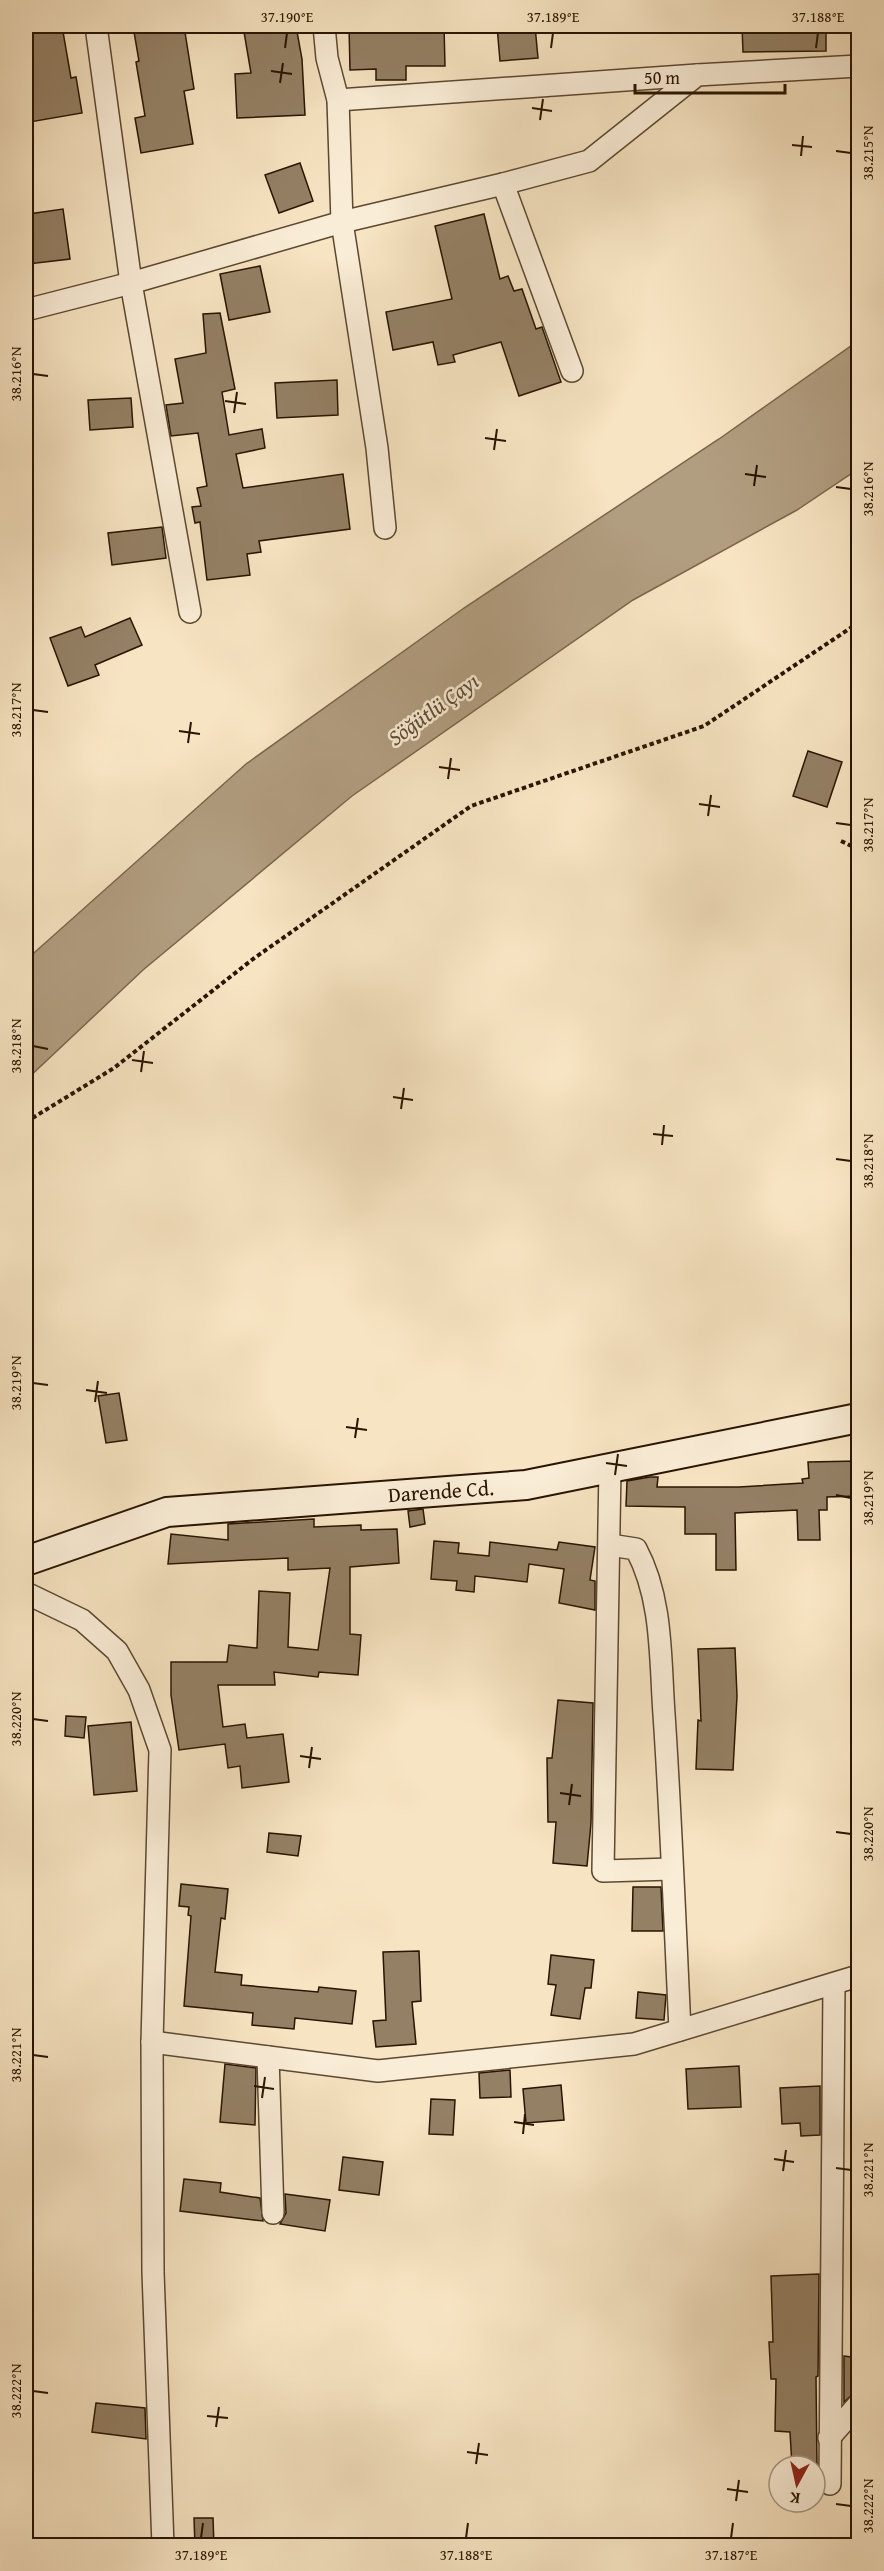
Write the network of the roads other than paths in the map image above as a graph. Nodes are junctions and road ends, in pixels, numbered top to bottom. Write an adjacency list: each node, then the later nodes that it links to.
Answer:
1 (96, 26): 8 (street)
2 (324, 26): 5 (street)
3 (858, 66): 4 (street)
4 (697, 75): 5 (street); 6 (street)
5 (339, 100): 7 (street)
6 (503, 184): 7 (street); 10 (street)
7 (342, 222): 8 (street); 11 (street)
8 (130, 283): 9 (street); 12 (street)
9 (26, 310)
10 (572, 370)
11 (385, 528)
12 (190, 612)
13 (858, 1418): 14 (street, Darende Cd.)
14 (610, 1468): 15 (street); 16 (street, Darende Cd.)
15 (610, 1545): 18 (street); 18 (street)
16 (26, 1561)
17 (26, 1593): 22 (street)
18 (672, 1869): 21 (street)
19 (858, 1976): 20 (street)
20 (834, 1984): 21 (street); 26 (street)
21 (680, 2030): 23 (street)
22 (152, 2042): 23 (street); 28 (street)
23 (268, 2057): 24 (street)
24 (273, 2213)
25 (858, 2405): 26 (street)
26 (829, 2438): 27 (street)
27 (830, 2484)
28 (163, 2546)

